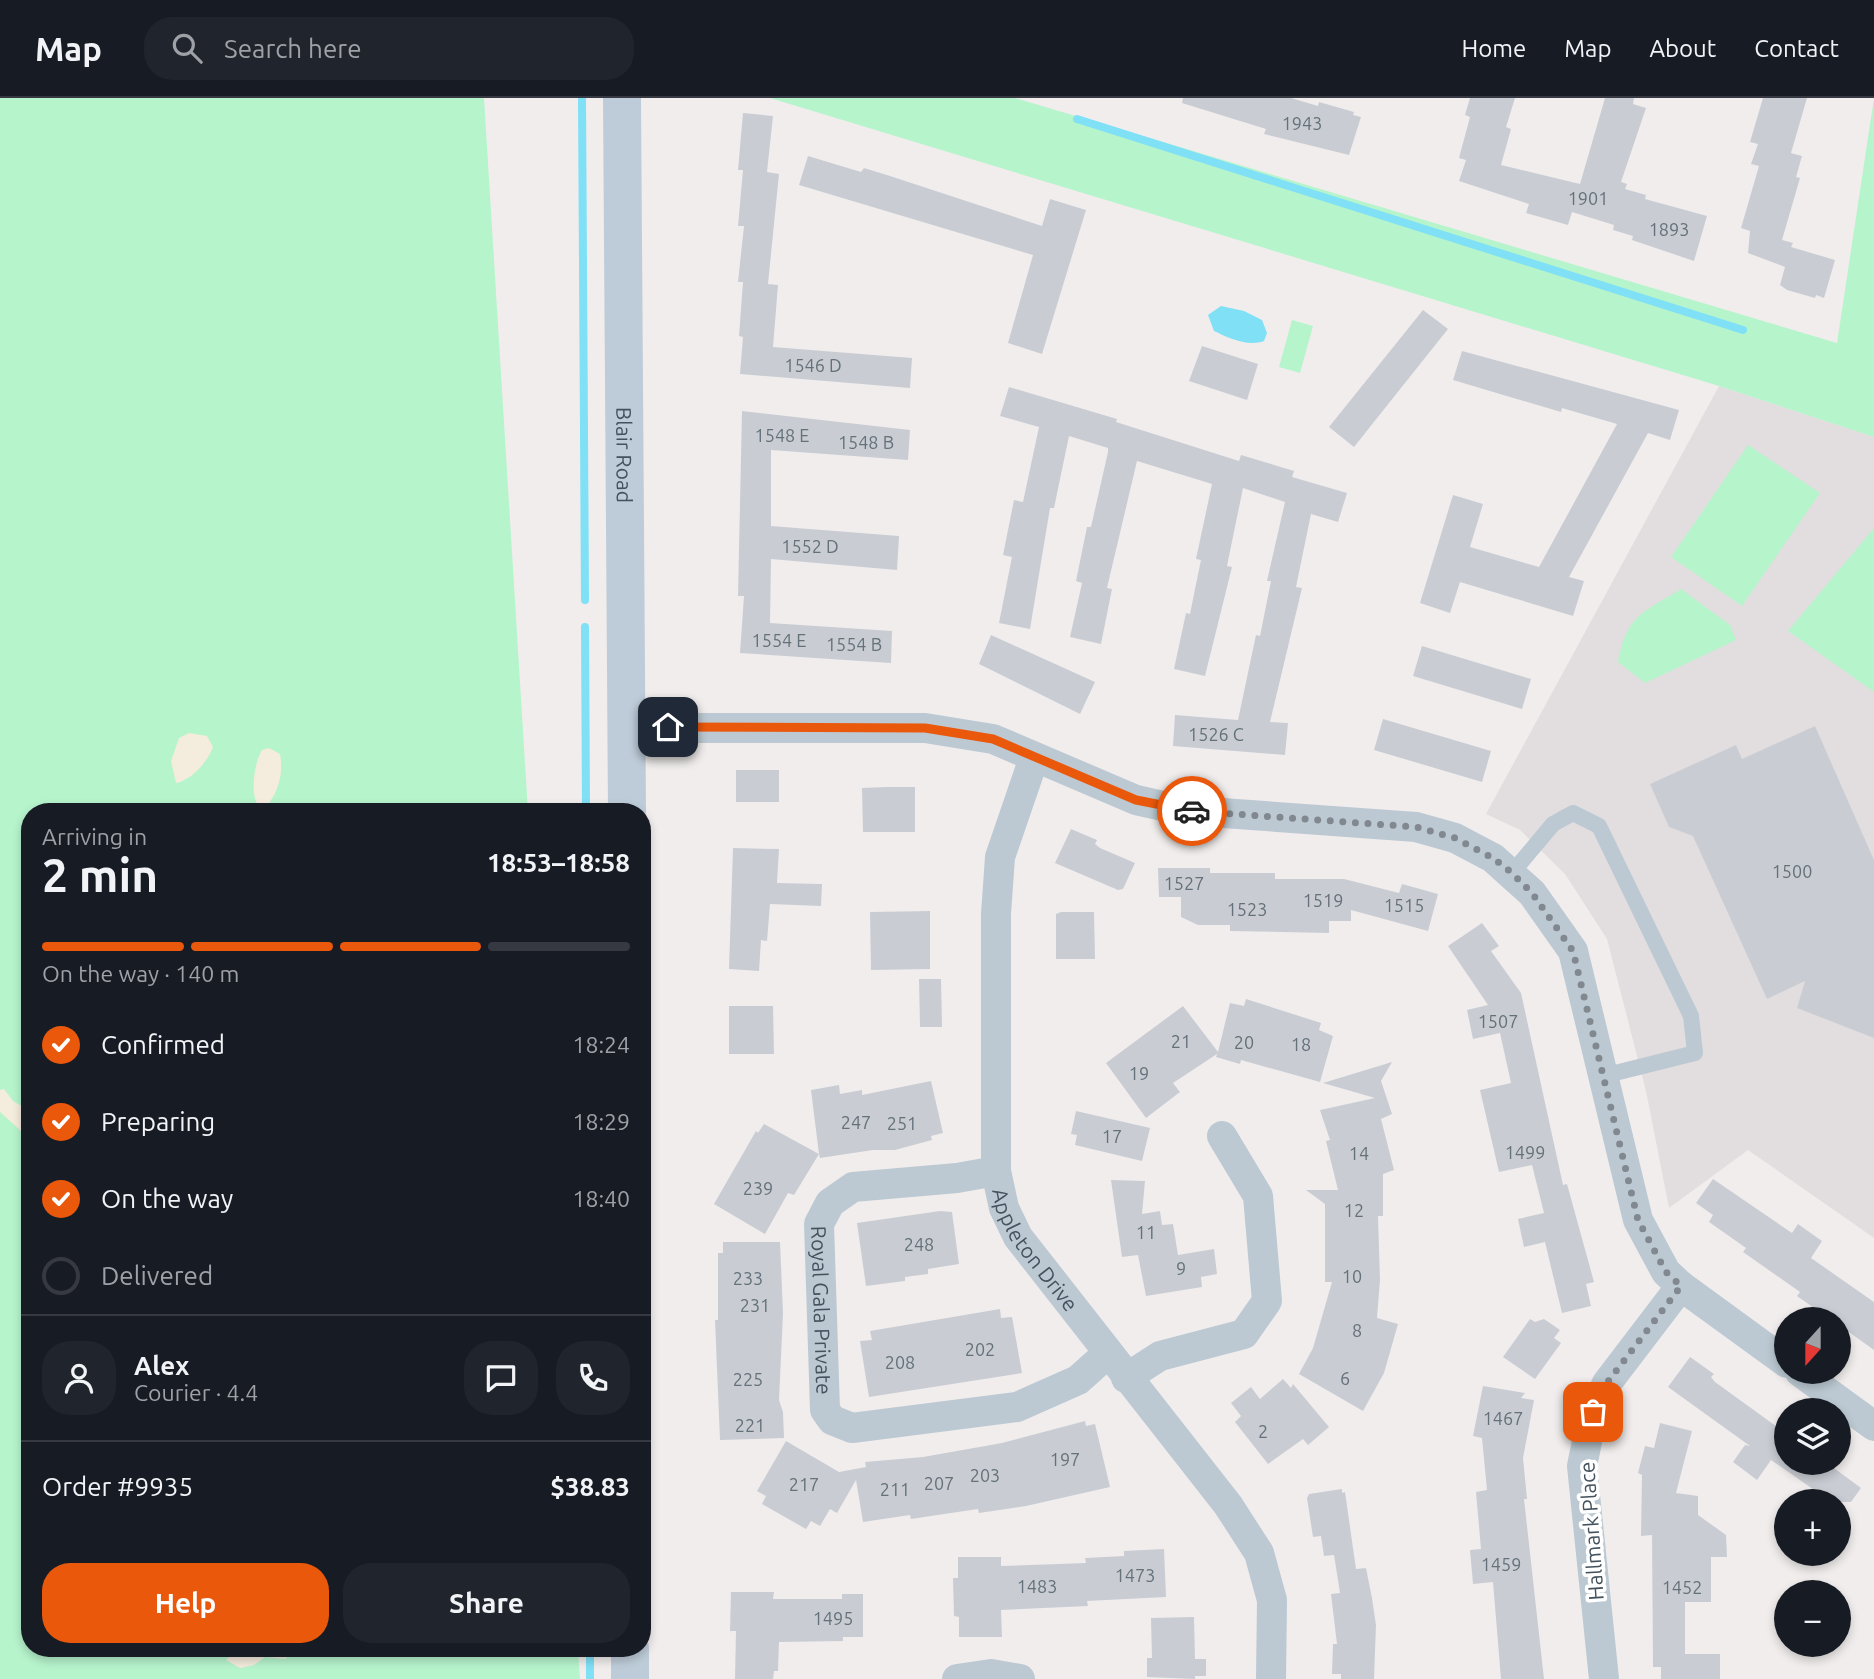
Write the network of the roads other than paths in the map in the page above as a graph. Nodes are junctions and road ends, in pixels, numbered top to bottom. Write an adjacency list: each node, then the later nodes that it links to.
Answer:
1 (622, 98): 2 (main road, Blair Road)
2 (627, 728): 3 (street); 4 (main road, Blair Road)
3 (1034, 758): 5 (street); 8 (street, Appleton Drive)
4 (627, 803)
5 (1512, 873): 6 (street); 6 (lane)
6 (1603, 1076): 9 (street)
7 (1222, 1136): 12 (street)
8 (996, 1171): 10 (street, Appleton Drive); 10 (street, Royal Gala Private)
9 (1681, 1286): 11 (street); 20 (street, Hallmark Place)
10 (1107, 1354): 12 (street, Appleton Drive)
11 (1774, 1354)
12 (1126, 1378): 19 (street, Appleton Drive)
13 (1816, 1384): 14 (street)
14 (1874, 1426)
15 (630, 1657): 16 (main road)
16 (630, 1679)
17 (957, 1679): 18 (street)
18 (1020, 1679)
19 (1271, 1679)
20 (1604, 1679)

